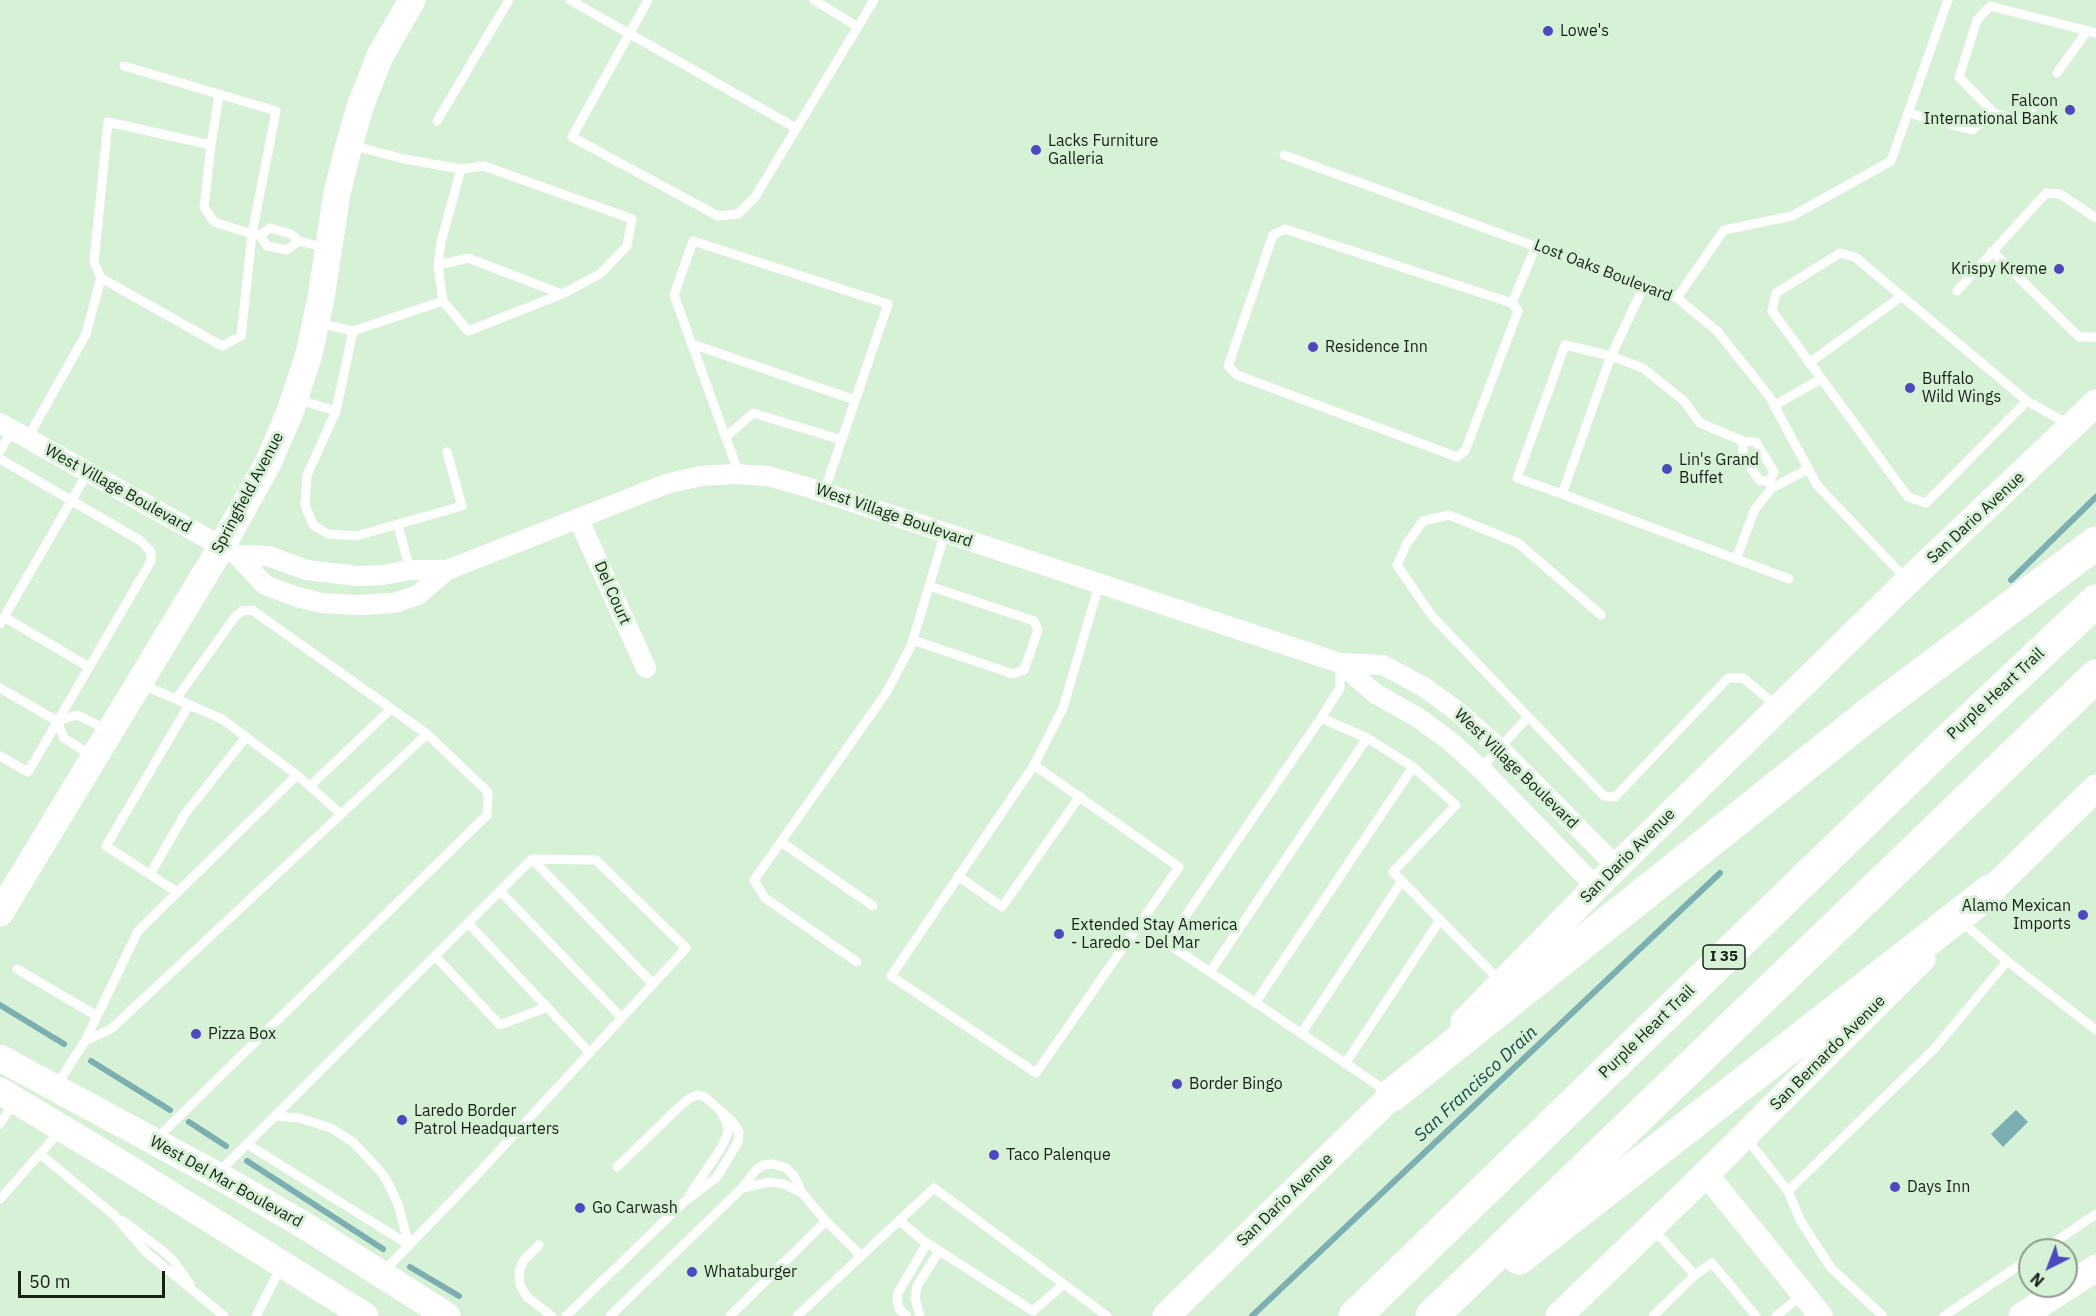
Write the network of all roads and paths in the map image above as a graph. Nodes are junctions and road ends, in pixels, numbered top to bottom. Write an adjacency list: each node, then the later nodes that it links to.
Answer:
1 (412, 0): 19 (main road, Springfield Avenue)
2 (509, 0): 17 (lane)
3 (570, 0): 10 (lane)
4 (648, 0): 10 (lane)
5 (814, 0): 8 (lane)
6 (874, 0): 8 (lane)
7 (1948, 0): 15 (lane)
8 (858, 27): 18 (lane)
9 (2092, 32): 12 (lane); 16 (lane)
10 (631, 33): 18 (lane); 18 (lane)
11 (124, 66): 13 (lane)
12 (2057, 73)
13 (219, 95): 20 (lane); 24 (lane)
14 (2035, 104): 16 (lane)
15 (1908, 113): 16 (lane); 35 (lane)
16 (1994, 113)
17 (437, 121)
18 (796, 129)
19 (349, 145): 22 (lane); 27 (main road, Springfield Avenue)
20 (211, 146): 24 (lane); 30 (lane)
21 (1284, 155): 26 (lane, Lost Oaks Boulevard)
22 (461, 169): 29 (lane); 33 (lane)
23 (2096, 218): 28 (lane)
24 (256, 234): 25 (lane); 25 (lane); 30 (lane)
25 (299, 241): 27 (lane)
26 (1536, 246): 31 (lane, Lost Oaks Boulevard); 37 (lane)
27 (328, 249): 38 (main road, Springfield Avenue)
28 (1992, 251): 32 (lane); 40 (lane)
29 (438, 265): 33 (lane); 36 (lane)
30 (102, 278): 52 (lane)
31 (1644, 286): 35 (lane, Lost Oaks Boulevard); 42 (lane)
32 (1957, 291)
33 (562, 294): 36 (lane)
34 (1902, 296): 43 (lane); 43 (lane); 47 (lane)
35 (1677, 297): 49 (lane, Lost Oaks Boulevard)
36 (443, 301): 39 (lane)
37 (1512, 303): 37 (lane)
38 (315, 322): 39 (lane); 45 (main road, Springfield Avenue)
39 (353, 331): 50 (lane)
40 (2096, 337)
41 (692, 344): 46 (lane); 46 (lane); 53 (lane)
42 (1611, 356): 55 (lane); 64 (lane); 64 (lane)
43 (1809, 363): 44 (lane)
44 (1821, 379): 47 (lane); 49 (lane)
45 (294, 398): 50 (lane); 70 (main road, Springfield Avenue)
46 (855, 400): 54 (lane)
47 (2027, 401): 51 (lane)
48 (2096, 404): 51 (main road, San Dario Avenue)
49 (1775, 405): 59 (lane, Lost Oaks Boulevard)
50 (336, 411): 67 (lane)
51 (2072, 427): 75 (main road, San Dario Avenue)
52 (13, 431): 56 (lane); 60 (street, West Village Boulevard)
53 (726, 437): 54 (lane); 61 (lane)
54 (842, 440): 63 (lane)
55 (1743, 441): 62 (lane); 62 (lane)
56 (0, 451)
57 (447, 452): 67 (lane)
58 (0, 459): 65 (lane)
59 (1808, 469): 62 (lane); 75 (lane, Lost Oaks Boulevard)
60 (88, 472): 65 (lane); 70 (street, West Village Boulevard)
61 (739, 474): 63 (street, West Village Boulevard); 66 (street, West Village Boulevard)
62 (1771, 485): 71 (lane)
63 (824, 492): 68 (street, West Village Boulevard)
64 (1562, 494): 71 (lane)
65 (71, 500): 80 (lane); 83 (lane)
66 (578, 518): 73 (street, West Village Boulevard); 84 (street, Del Court)
67 (398, 525): 72 (lane)
68 (945, 533): 76 (street, West Village Boulevard); 77 (lane)
69 (2096, 543): 144 (highway)
70 (229, 550): 72 (street, West Village Boulevard); 73 (street, West Village Boulevard); 86 (main road, Springfield Avenue)
71 (1736, 559): 74 (lane)
72 (410, 570): 73 (street, West Village Boulevard)
73 (447, 570)
74 (1790, 579)
75 (1908, 581): 90 (main road, San Dario Avenue)
76 (1099, 585): 82 (street, West Village Boulevard); 102 (lane)
77 (929, 586): 81 (lane); 81 (lane)
78 (2096, 601): 191 (highway, Purple Heart Trail / I 35)
79 (1601, 615): 92 (lane)
80 (2, 621): 83 (lane)
81 (913, 640): 110 (lane)
82 (1340, 663): 93 (lane); 99 (street, West Village Boulevard); 104 (street, West Village Boulevard)
83 (89, 667): 94 (lane)
84 (646, 668)
85 (2096, 676): 192 (highway)
86 (139, 683): 88 (lane); 95 (main road, Springfield Avenue)
87 (0, 688): 94 (lane)
88 (176, 699): 89 (lane); 91 (lane)
89 (189, 705): 97 (lane); 113 (lane)
90 (1779, 708): 92 (lane); 112 (main road, San Dario Avenue)
91 (391, 710): 96 (lane); 106 (lane)
92 (1528, 717): 99 (lane)
93 (1321, 718): 98 (lane); 129 (lane)
94 (57, 721): 95 (lane); 100 (lane); 101 (lane)
95 (110, 731): 101 (main road, Springfield Avenue)
96 (427, 734): 109 (lane); 149 (lane)
97 (246, 737): 105 (lane); 113 (lane)
98 (1366, 738): 103 (lane); 129 (lane)
99 (1500, 749): 104 (lane); 112 (street, West Village Boulevard)
100 (0, 756)
101 (94, 758): 121 (main road, Springfield Avenue)
102 (1034, 765): 108 (lane); 114 (lane)
103 (1413, 767): 115 (lane); 132 (lane)
104 (1480, 769): 116 (street, West Village Boulevard)
105 (297, 775): 106 (lane); 119 (lane)
106 (310, 786): 109 (lane)
107 (2096, 788): 118 (main road, San Bernardo Avenue)
108 (1080, 796): 114 (lane); 114 (lane)
109 (341, 814): 138 (lane)
110 (781, 842): 120 (lane); 127 (lane)
111 (532, 859): 117 (lane); 131 (lane); 131 (lane)
112 (1617, 867): 116 (main road, San Dario Avenue)
113 (150, 874): 119 (lane)
114 (958, 876)
115 (1402, 881): 123 (lane); 137 (lane)
116 (1596, 887): 130 (main road, San Dario Avenue)
117 (500, 891): 124 (lane); 135 (lane)
118 (1990, 891): 122 (main road, San Bernardo Avenue); 193 (highway)
119 (177, 892): 134 (lane)
120 (873, 906)
121 (0, 912)
122 (1961, 920): 126 (lane); 148 (main road, San Bernardo Avenue)
123 (1440, 921): 130 (lane); 141 (lane)
124 (468, 923): 125 (lane); 133 (lane)
125 (435, 956): 133 (lane); 145 (lane)
126 (2007, 961): 136 (lane); 156 (lane)
127 (857, 962)
128 (16, 969): 134 (lane)
129 (1210, 972): 132 (lane)
130 (1502, 983): 144 (main road, San Dario Avenue)
131 (653, 984): 135 (lane)
132 (1255, 1003): 137 (lane)
133 (547, 1007): 139 (lane)
134 (97, 1016): 138 (lane)
135 (622, 1018): 139 (lane)
136 (2096, 1030)
137 (1301, 1034): 141 (lane)
138 (85, 1041): 142 (lane)
139 (590, 1053): 166 (lane)
140 (0, 1058): 142 (main road, West Del Mar Boulevard)
141 (1345, 1064): 144 (lane)
142 (55, 1088): 149 (main road, West Del Mar Boulevard)
143 (7, 1095): 146 (lane); 147 (main road)
144 (1392, 1095): 190 (main road, San Dario Avenue)
145 (276, 1116): 150 (lane); 166 (lane)
146 (0, 1124)
147 (63, 1128): 151 (lane); 170 (main road)
148 (1745, 1136): 154 (main road, San Bernardo Avenue); 156 (lane)
149 (153, 1141): 153 (main road, West Del Mar Boulevard)
150 (247, 1144): 153 (lane); 166 (lane)
151 (40, 1154): 158 (lane); 178 (lane)
152 (617, 1167): 183 (lane)
153 (216, 1174): 162 (main road, West Del Mar Boulevard)
154 (1706, 1174): 163 (main road, San Bernardo Avenue); 176 (street)
155 (742, 1188): 157 (lane); 157 (lane); 184 (lane)
156 (1788, 1191): 199 (lane)
157 (802, 1193): 161 (lane)
158 (0, 1199)
159 (2096, 1214): 164 (lane)
160 (899, 1220): 165 (lane); 169 (lane); 175 (lane)
161 (826, 1221): 169 (lane); 185 (lane)
162 (307, 1227): 170 (main road); 173 (main road, West Del Mar Boulevard)
163 (1652, 1227): 174 (lane); 194 (main road, San Bernardo Avenue)
164 (2061, 1238)
165 (927, 1243): 168 (lane); 187 (lane)
166 (409, 1245): 173 (lane)
167 (539, 1245): 182 (lane)
168 (939, 1251): 177 (lane); 188 (lane)
169 (861, 1256): 186 (lane)
170 (282, 1264): 179 (lane); 180 (main road)
171 (2018, 1266): 200 (lane)
172 (2096, 1268): 201 (main road)
173 (381, 1274): 181 (main road, West Del Mar Boulevard)
174 (1695, 1275): 195 (lane); 196 (lane)
175 (1064, 1284): 177 (lane); 189 (lane)
176 (1803, 1294): 197 (lane); 198 (street)
177 (1036, 1314)
178 (224, 1316)
179 (257, 1316)
180 (365, 1316)
181 (447, 1316)
182 (552, 1316)
183 (566, 1316)
184 (610, 1316)
185 (730, 1316)
186 (797, 1316)
187 (907, 1316)
188 (920, 1316)
189 (1107, 1316)
190 (1166, 1316)
191 (1355, 1316)
192 (1432, 1316)
193 (1444, 1316)
194 (1559, 1316)
195 (1653, 1316)
196 (1756, 1316)
197 (1776, 1316)
198 (1821, 1316)
199 (1883, 1316)
200 (1944, 1316)
201 (2022, 1316)

